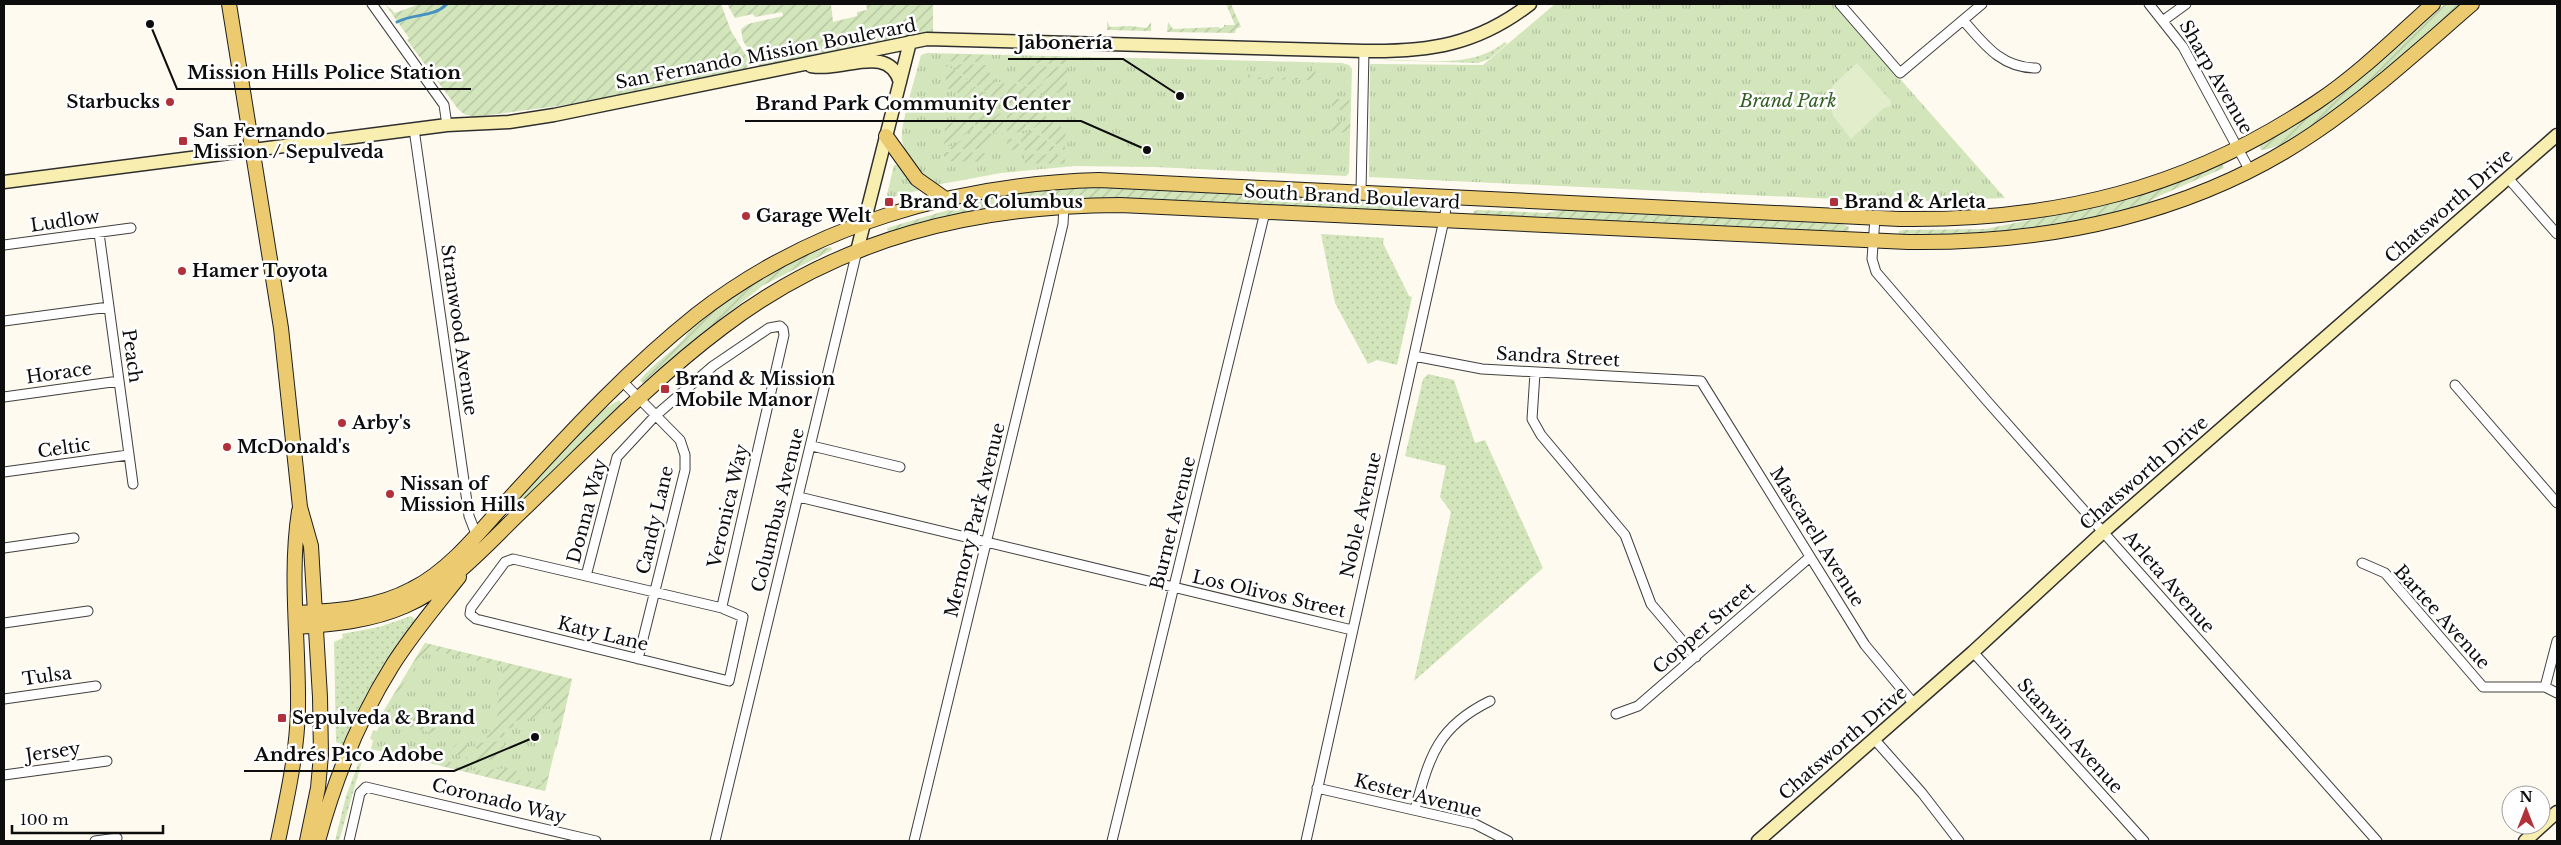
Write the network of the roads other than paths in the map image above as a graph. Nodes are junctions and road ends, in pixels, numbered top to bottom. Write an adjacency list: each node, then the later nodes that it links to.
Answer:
1 (229, 4): 22 (main road)
2 (372, 4): 17 (street)
3 (1530, 4): 13 (main road, San Fernando Mission Boulevard)
4 (1840, 4): 10 (street)
5 (1982, 4): 10 (street)
6 (2149, 4): 11 (street, Sharp Avenue)
7 (2186, 4): 11 (street)
8 (2433, 4): 21 (main road, South Brand Boulevard)
9 (2472, 4): 23 (main road, South Brand Boulevard)
10 (1963, 20): 15 (street)
11 (2164, 20): 21 (street, Sharp Avenue)
12 (910, 42): 13 (main road, San Fernando Mission Boulevard); 14 (main road, San Fernando Mission Boulevard); 16 (main road, Columbus Avenue)
13 (1364, 51): 26 (street)
14 (801, 65): 16 (main road); 17 (main road, San Fernando Mission Boulevard)
15 (2036, 68)
16 (900, 82): 20 (main road, Columbus Avenue)
17 (447, 125): 18 (main road, San Fernando Mission Boulevard)
18 (414, 129): 22 (main road, San Fernando Mission Boulevard); 61 (street, Stranwood Avenue)
19 (2557, 135): 24 (main road, Chatsworth Drive)
20 (886, 136): 28 (main road); 33 (main road, Columbus Avenue)
21 (2238, 148): 23 (street, Sharp Avenue); 31 (main road, South Brand Boulevard)
22 (252, 149): 25 (main road, San Fernando Mission Boulevard); 59 (main road)
23 (2249, 169): 37 (main road, South Brand Boulevard)
24 (2508, 178): 36 (street); 60 (main road, Chatsworth Drive)
25 (4, 182)
26 (1361, 191): 27 (main road, South Brand Boulevard); 28 (main road, South Brand Boulevard)
27 (1448, 196): 31 (main road, South Brand Boulevard); 32 (street, Noble Avenue)
28 (944, 198): 33 (main road, South Brand Boulevard)
29 (1064, 206): 30 (main road, South Brand Boulevard); 39 (main road, South Brand Boulevard); 63 (street, Memory Park Avenue)
30 (1265, 212): 32 (main road, South Brand Boulevard); 69 (street, Burnet Avenue)
31 (1875, 218): 37 (street, Arleta Avenue)
32 (1444, 220): 37 (main road, South Brand Boulevard); 43 (street, Noble Avenue)
33 (864, 224): 39 (main road, Columbus Avenue); 45 (main road, South Brand Boulevard)
34 (131, 228): 35 (street, Ludlow)
35 (99, 233): 38 (street, Ludlow); 40 (street, Peach)
36 (2557, 234)
37 (1873, 240): 60 (street, Arleta Avenue)
38 (4, 246)
39 (857, 251): 50 (main road, South Brand Boulevard); 52 (street, Columbus Avenue)
40 (109, 307): 41 (street); 46 (street, Peach)
41 (4, 321)
42 (780, 326): 51 (street, Donna Way); 71 (street, Veronica Way)
43 (1414, 356): 44 (street, Sandra Street); 78 (street, Noble Avenue)
44 (1535, 373): 47 (street, Sandra Street); 81 (street)
45 (621, 380): 50 (street, Candy Lane); 61 (main road, South Brand Boulevard)
46 (119, 381): 49 (street, Horace); 53 (street, Peach)
47 (1701, 381): 66 (street, Mascarell Avenue)
48 (2455, 384): 58 (street)
49 (4, 397)
50 (639, 398): 51 (street, Candy Lane); 65 (main road, South Brand Boulevard)
51 (655, 416): 68 (street, Donna Way); 70 (street, Candy Lane)
52 (812, 446): 54 (street); 57 (street, Columbus Avenue)
53 (128, 454): 55 (street, Celtic); 56 (street, Peach)
54 (900, 467)
55 (4, 472)
56 (133, 484)
57 (799, 497): 63 (street, Los Olivos Street); 104 (street, Columbus Avenue)
58 (2557, 503)
59 (300, 508): 73 (main road); 75 (main road)
60 (2103, 532): 80 (main road, Chatsworth Drive); 112 (street, Arleta Avenue)
61 (476, 534): 75 (main road, South Brand Boulevard)
62 (74, 538): 64 (street)
63 (986, 543): 69 (street, Los Olivos Street); 105 (street, Memory Park Avenue)
64 (4, 548)
65 (478, 553): 75 (main road, South Brand Boulevard); 101 (main road)
66 (1810, 557): 81 (street, Copper Street); 88 (street, Mascarell Avenue)
67 (2362, 563): 84 (street, Bartee Avenue)
68 (586, 576): 70 (street); 74 (street, Donna Way)
69 (1174, 588): 78 (street, Los Olivos Street); 106 (street, Burnet Avenue)
70 (654, 593): 71 (street); 82 (street, Candy Lane)
71 (722, 608): 82 (street, Katy Lane)
72 (88, 612): 76 (street)
73 (297, 613): 75 (main road, South Brand Boulevard); 77 (main road)
74 (470, 614): 82 (street, Katy Lane)
75 (316, 619): 77 (main road, South Brand Boulevard); 100 (main road)
76 (4, 624)
77 (297, 627): 99 (main road)
78 (1352, 630): 93 (street, Noble Avenue)
79 (2557, 642): 84 (street)
80 (1973, 652): 88 (main road, Chatsworth Drive); 111 (street, Stanwin Avenue)
81 (1696, 658): 89 (street, Copper Street)
82 (638, 660)
83 (96, 686): 86 (street, Tulsa)
84 (2545, 687): 85 (street, Bartee Avenue)
85 (2557, 693)
86 (4, 699)
87 (1490, 700): 94 (street)
88 (1914, 704): 90 (main road, Chatsworth Drive)
89 (1616, 714)
90 (1875, 740): 109 (main road, Chatsworth Drive); 110 (street)
91 (107, 761): 92 (street, Jersey)
92 (4, 775)
93 (1317, 788): 94 (street, Kester Avenue); 107 (street, Noble Avenue)
94 (1415, 809): 108 (street, Kester Avenue)
95 (2557, 812): 113 (main road)
96 (557, 837): 102 (street, Coronado Way); 103 (street, Coronado Way)
97 (117, 838): 98 (street)
98 (94, 841)
99 (278, 841)
100 (307, 841)
101 (318, 841)
102 (348, 841)
103 (596, 841)
104 (715, 841)
105 (914, 841)
106 (1112, 841)
107 (1306, 841)
108 (1508, 841)
109 (1758, 841)
110 (1959, 841)
111 (2144, 841)
112 (2377, 841)
113 (2525, 841)

